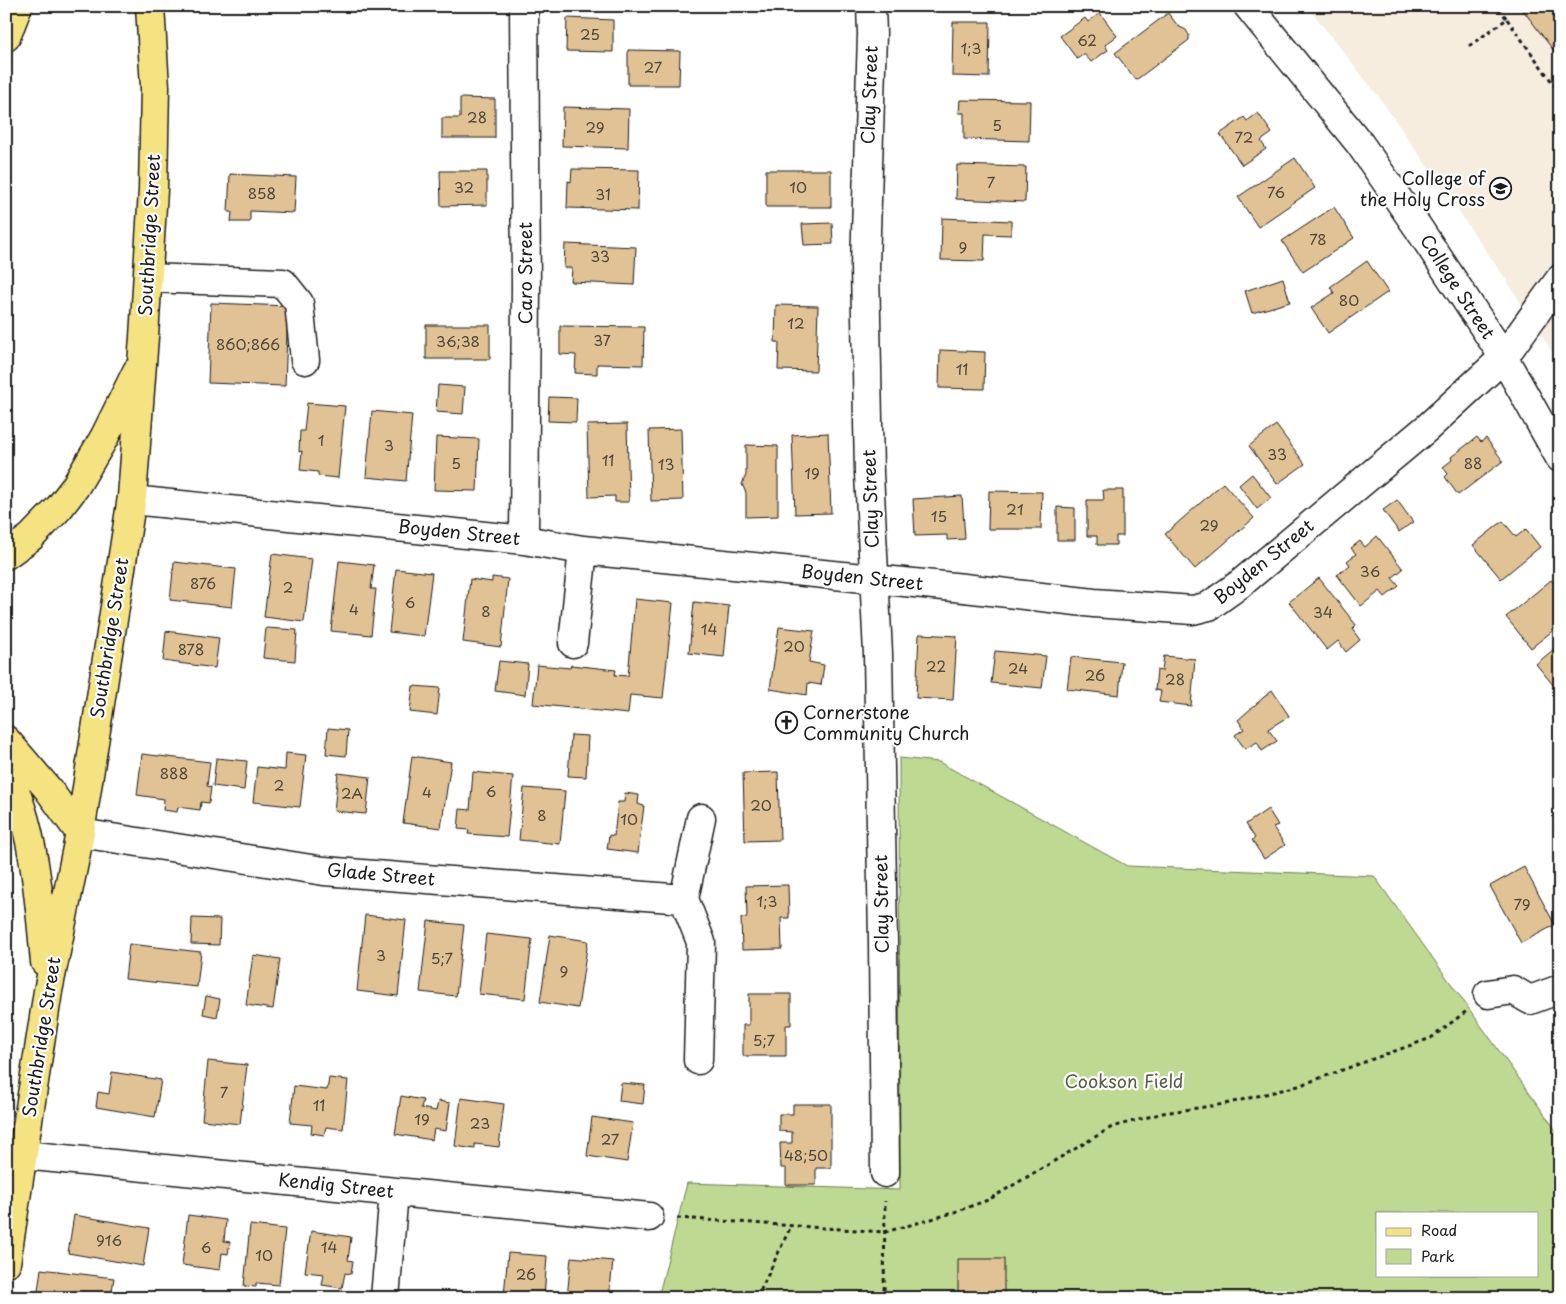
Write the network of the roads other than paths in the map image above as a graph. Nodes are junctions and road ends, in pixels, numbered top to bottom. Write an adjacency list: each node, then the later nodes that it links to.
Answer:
1 (18, 6): 6 (main road)
2 (150, 6): 7 (main road, Southbridge Street)
3 (524, 6): 14 (street, Caro Street)
4 (871, 6): 17 (street, Clay Street)
5 (1248, 6): 10 (street, College Street)
6 (6, 37)
7 (148, 278): 9 (main road, Southbridge Street); 11 (street)
8 (1560, 279): 10 (street, Boyden Street)
9 (143, 358): 13 (main road, Southbridge Street); 16 (main road)
10 (1503, 358): 12 (street, College Street); 17 (street, Boyden Street)
11 (305, 360)
12 (1560, 458)
13 (132, 500): 14 (street, Boyden Street); 22 (main road, Southbridge Street)
14 (524, 540): 15 (street, Boyden Street)
15 (583, 550): 17 (street, Boyden Street); 18 (street)
16 (6, 555)
17 (874, 580): 29 (street, Clay Street)
18 (573, 643)
19 (6, 740): 22 (main road)
20 (6, 770): 25 (main road)
21 (701, 818): 23 (street)
22 (80, 834): 23 (street, Glade Street); 25 (main road, Southbridge Street)
23 (684, 899): 27 (street)
24 (1560, 989): 26 (street)
25 (48, 991): 28 (main road, Southbridge Street)
26 (1488, 994)
27 (698, 1060)
28 (23, 1155): 30 (street, Kendig Street); 32 (main road, Southbridge Street)
29 (885, 1173)
30 (394, 1192): 31 (street, Kendig Street); 33 (street)
31 (649, 1217)
32 (6, 1263)
33 (385, 1298)

